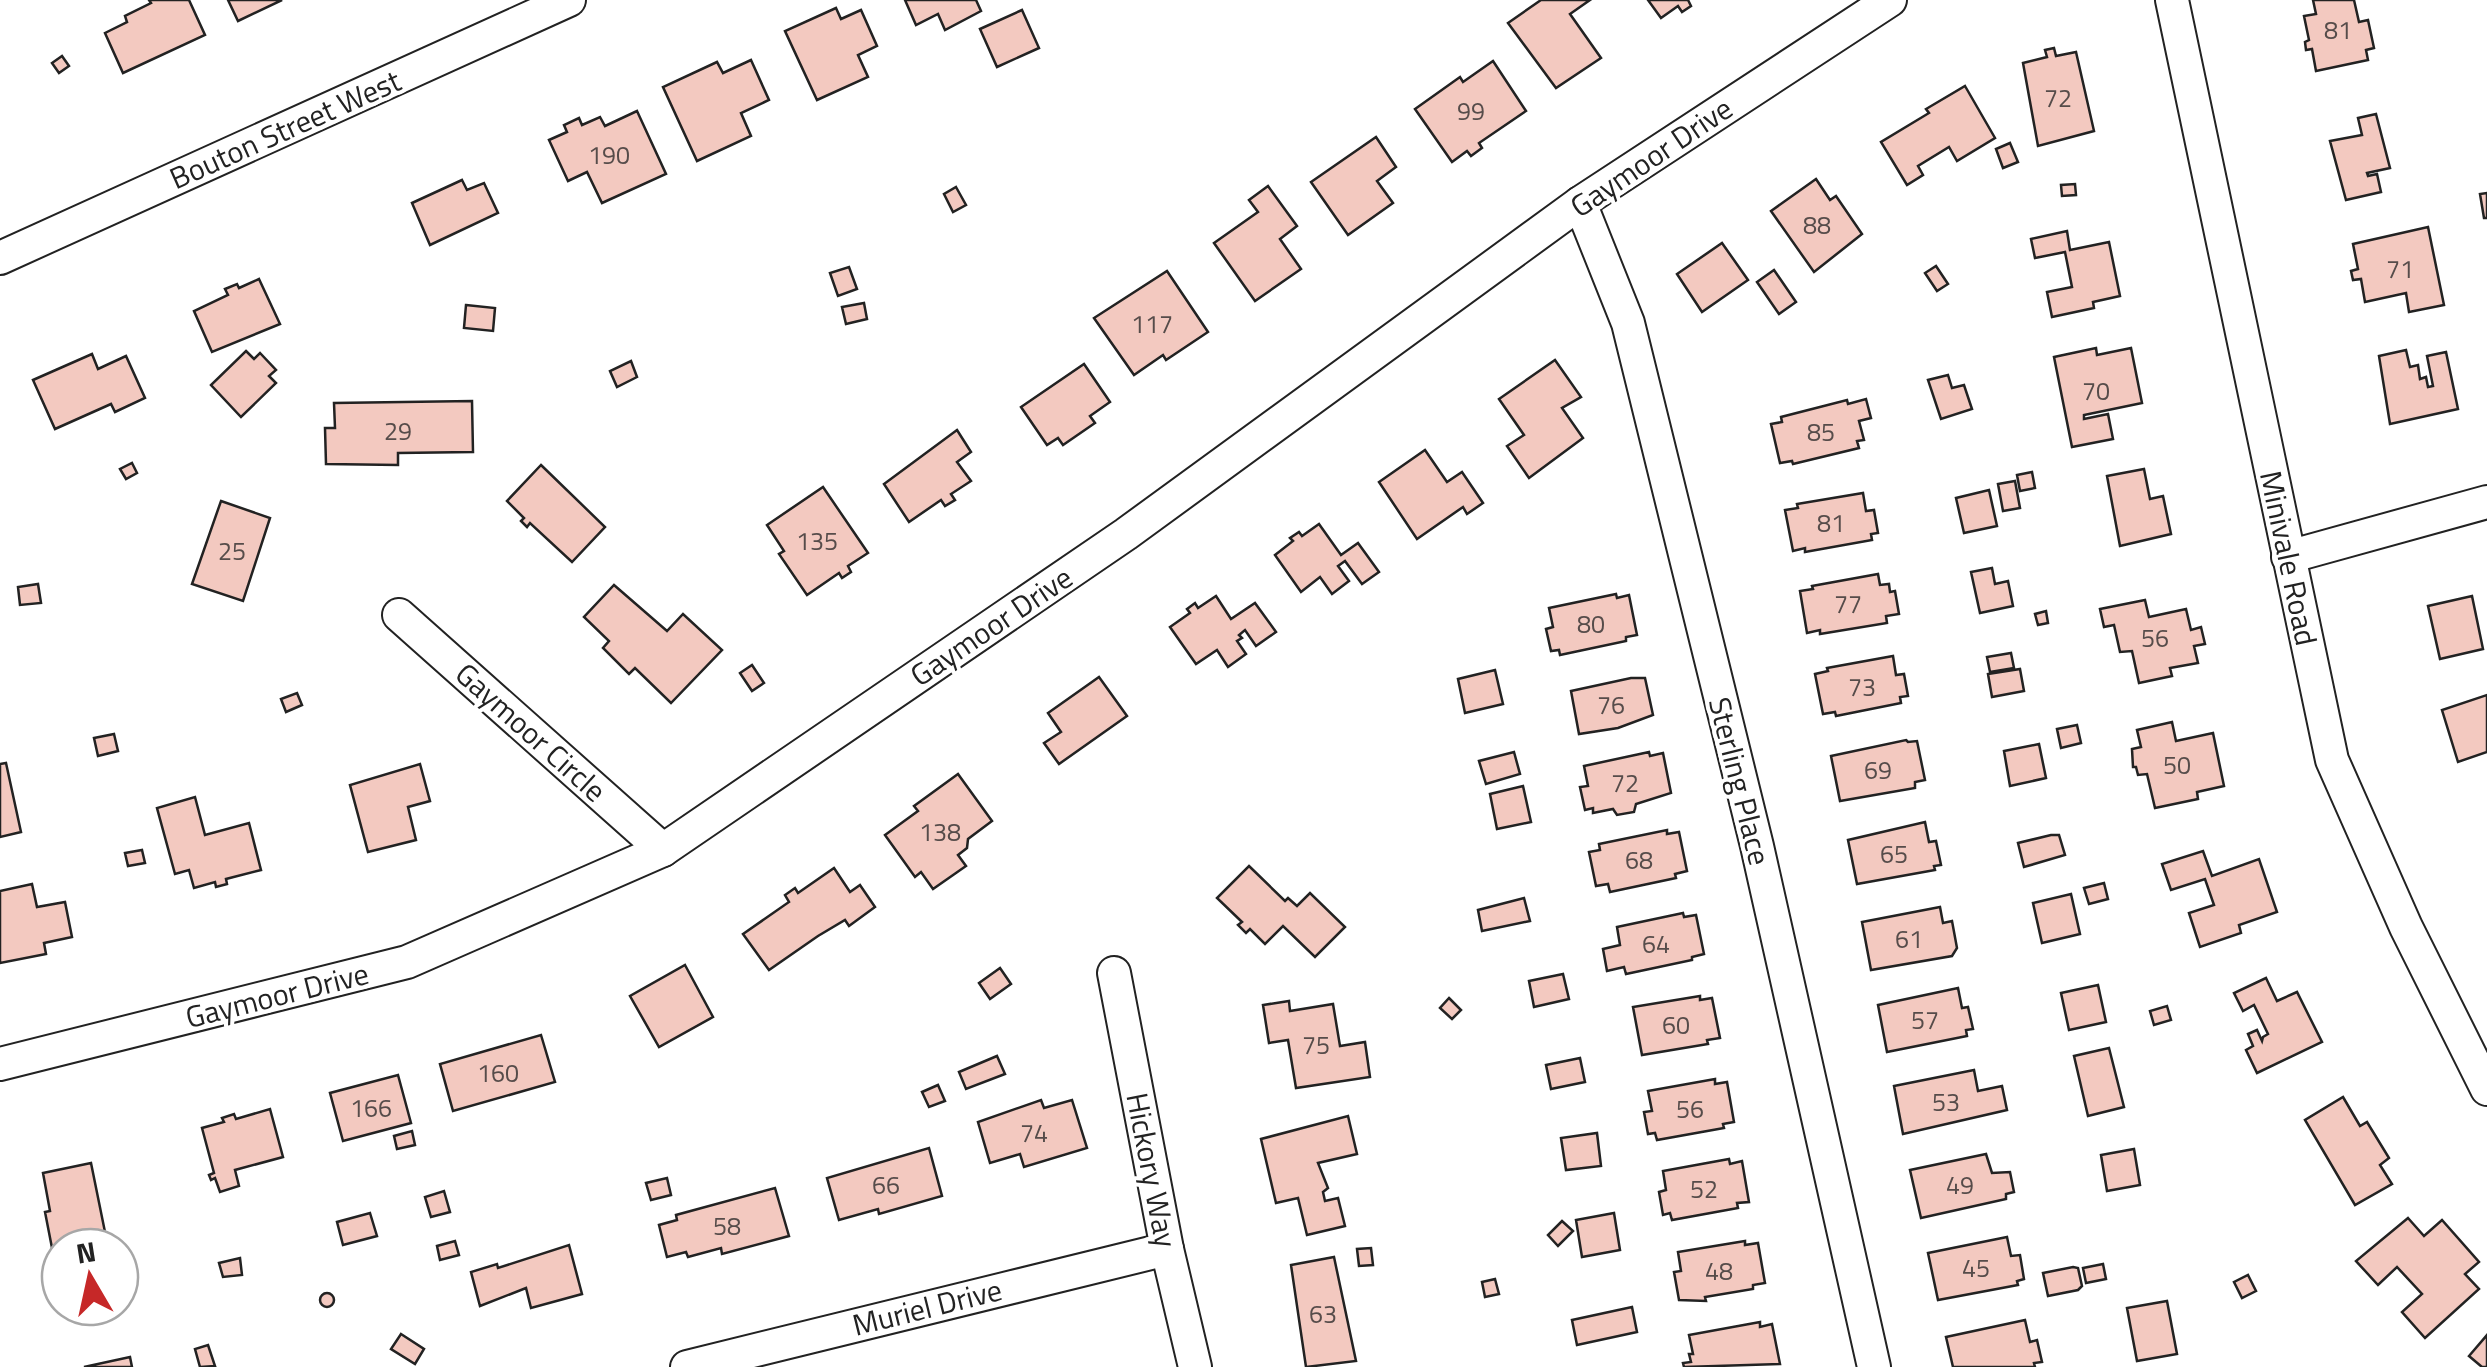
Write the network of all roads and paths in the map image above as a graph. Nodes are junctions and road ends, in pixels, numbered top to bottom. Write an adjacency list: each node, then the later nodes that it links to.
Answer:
1 (569, 0): 5 (street, Bouton Street West)
2 (1890, 0): 4 (street, Gaymoor Drive)
3 (2172, 0): 7 (street, Minivale Road)
4 (1580, 203): 9 (street, Gaymoor Drive); 16 (street, Sterling Place)
5 (0, 258)
6 (2487, 502): 7 (street)
7 (2288, 556): 12 (street, Minivale Road)
8 (399, 615): 9 (street, Gaymoor Circle)
9 (663, 850): 11 (street, Gaymoor Drive)
10 (1114, 972): 13 (street, Hickory Way)
11 (0, 1064)
12 (2487, 1088)
13 (1166, 1249): 14 (street, Muriel Drive); 15 (street, Hickory Way)
14 (688, 1367)
15 (1195, 1367)
16 (1874, 1367)

